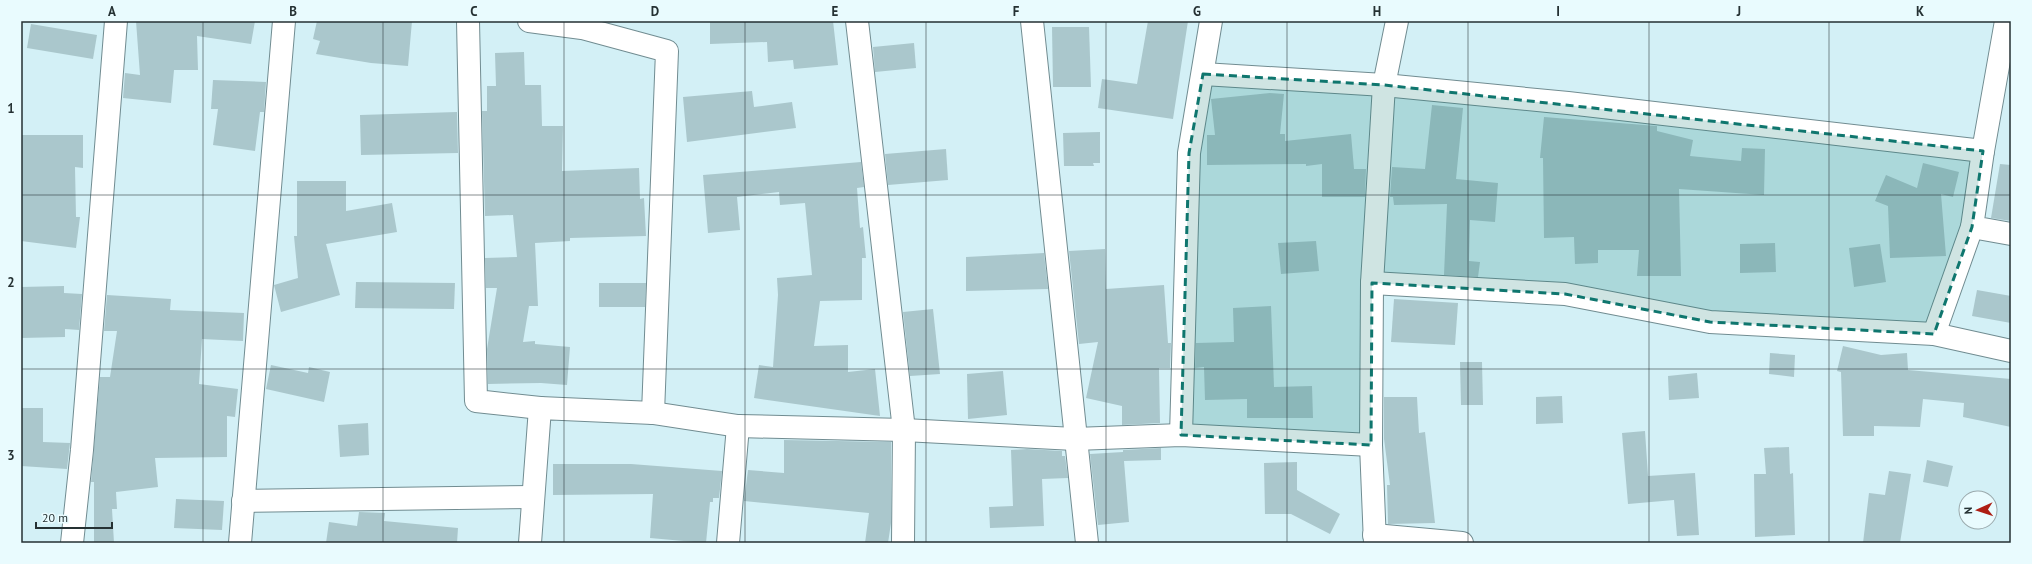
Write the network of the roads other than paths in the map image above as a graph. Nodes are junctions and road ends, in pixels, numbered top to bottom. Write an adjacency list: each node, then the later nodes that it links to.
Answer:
1 (116, 21): 29 (street)
2 (284, 21): 27 (street)
3 (468, 21): 19 (street)
4 (529, 21): 10 (street)
5 (857, 21): 22 (street)
6 (1032, 21): 24 (street)
7 (1211, 21): 11 (street)
8 (1396, 21): 12 (street)
9 (2006, 21): 13 (street)
10 (582, 24): 20 (street)
11 (1202, 74): 12 (street); 23 (street)
12 (1384, 85): 13 (street); 16 (street)
13 (1983, 151): 14 (street)
14 (1972, 226): 15 (street); 17 (street)
15 (2011, 234)
16 (1372, 283): 17 (street); 25 (street)
17 (1934, 334): 18 (street)
18 (2011, 351)
19 (540, 408): 20 (street); 26 (street)
20 (653, 413): 21 (street)
21 (738, 426): 22 (street); 32 (street)
22 (904, 430): 24 (street); 33 (street)
23 (1181, 435): 24 (street); 25 (street)
24 (1075, 439): 34 (street)
25 (1371, 445): 28 (street)
26 (533, 497): 27 (street); 31 (street)
27 (243, 501): 30 (street)
28 (1374, 539): 35 (street)
29 (72, 543)
30 (240, 543)
31 (530, 543)
32 (728, 543)
33 (903, 543)
34 (1086, 543)
35 (1462, 543)

